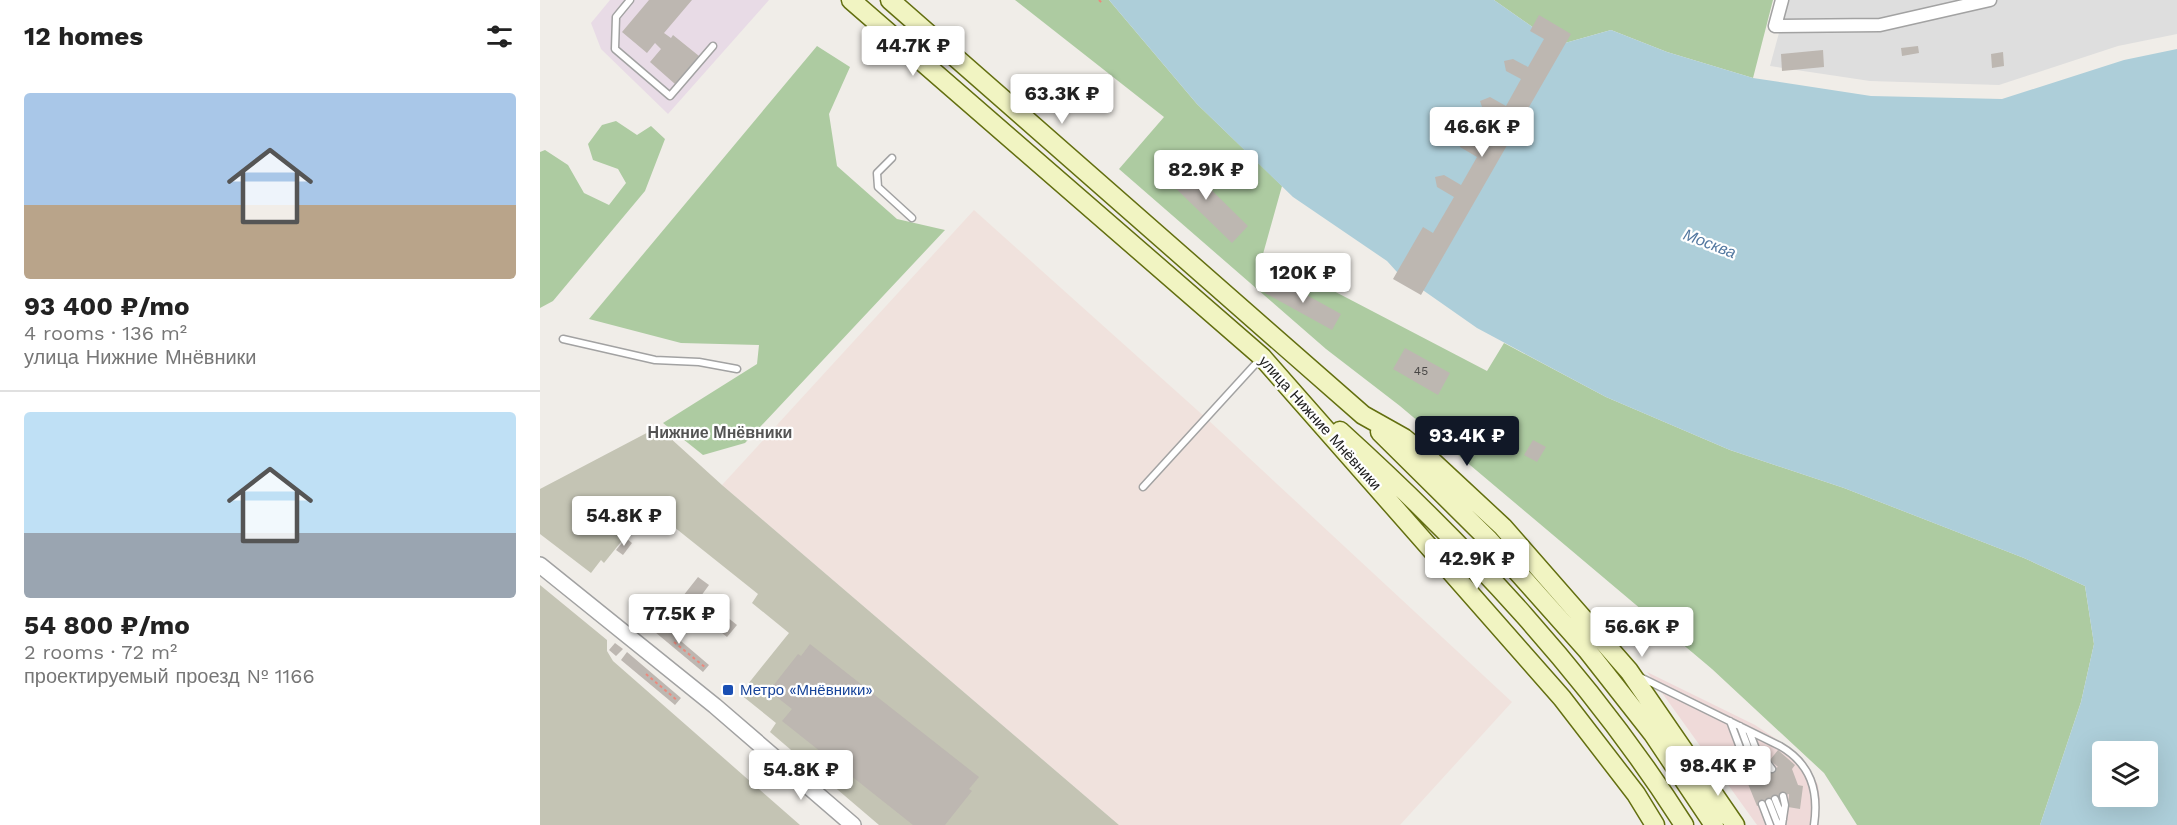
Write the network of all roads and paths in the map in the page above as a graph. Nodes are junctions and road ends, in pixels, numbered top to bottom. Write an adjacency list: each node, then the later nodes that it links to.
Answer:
1 (630, 0): 6 (lane)
2 (851, 0): 8 (main road, улица Нижние Мнёвники)
3 (890, 0): 7 (main road, улица Нижние Мнёвники)
4 (1782, 0): 5 (street)
5 (1990, 0)
6 (713, 46)
7 (1015, 108): 8 (street); 15 (main road, улица Нижние Мнёвники)
8 (999, 127): 12 (main road, улица Нижние Мнёвники)
9 (892, 158): 10 (lane)
10 (912, 218)
11 (563, 339): 13 (lane)
12 (1262, 357): 14 (main road, улица Нижние Мнёвники); 16 (lane)
13 (737, 369)
14 (1281, 377): 34 (main road, улица Нижние Мнёвники); 35 (main road)
15 (1363, 415): 20 (main road, улица Нижние Мнёвники); 36 (main road)
16 (1143, 487)
17 (540, 565): 33 (street)
18 (674, 642): 19 (path)
19 (706, 668)
20 (1629, 671): 23 (lane); 37 (main road, улица Нижние Мнёвники)
21 (646, 674): 22 (path)
22 (678, 701)
23 (1730, 721): 24 (lane); 28 (lane)
24 (1740, 726): 25 (lane); 28 (lane)
25 (1749, 731): 26 (lane); 39 (lane)
26 (1756, 748): 27 (lane); 28 (lane)
27 (1772, 769)
28 (1758, 774)
29 (1783, 796): 32 (lane)
30 (1772, 800): 32 (lane)
31 (1762, 804): 38 (lane)
32 (1781, 823)
33 (853, 825)
34 (1655, 825)
35 (1684, 825)
36 (1714, 825)
37 (1735, 825)
38 (1770, 825)
39 (1814, 825)

